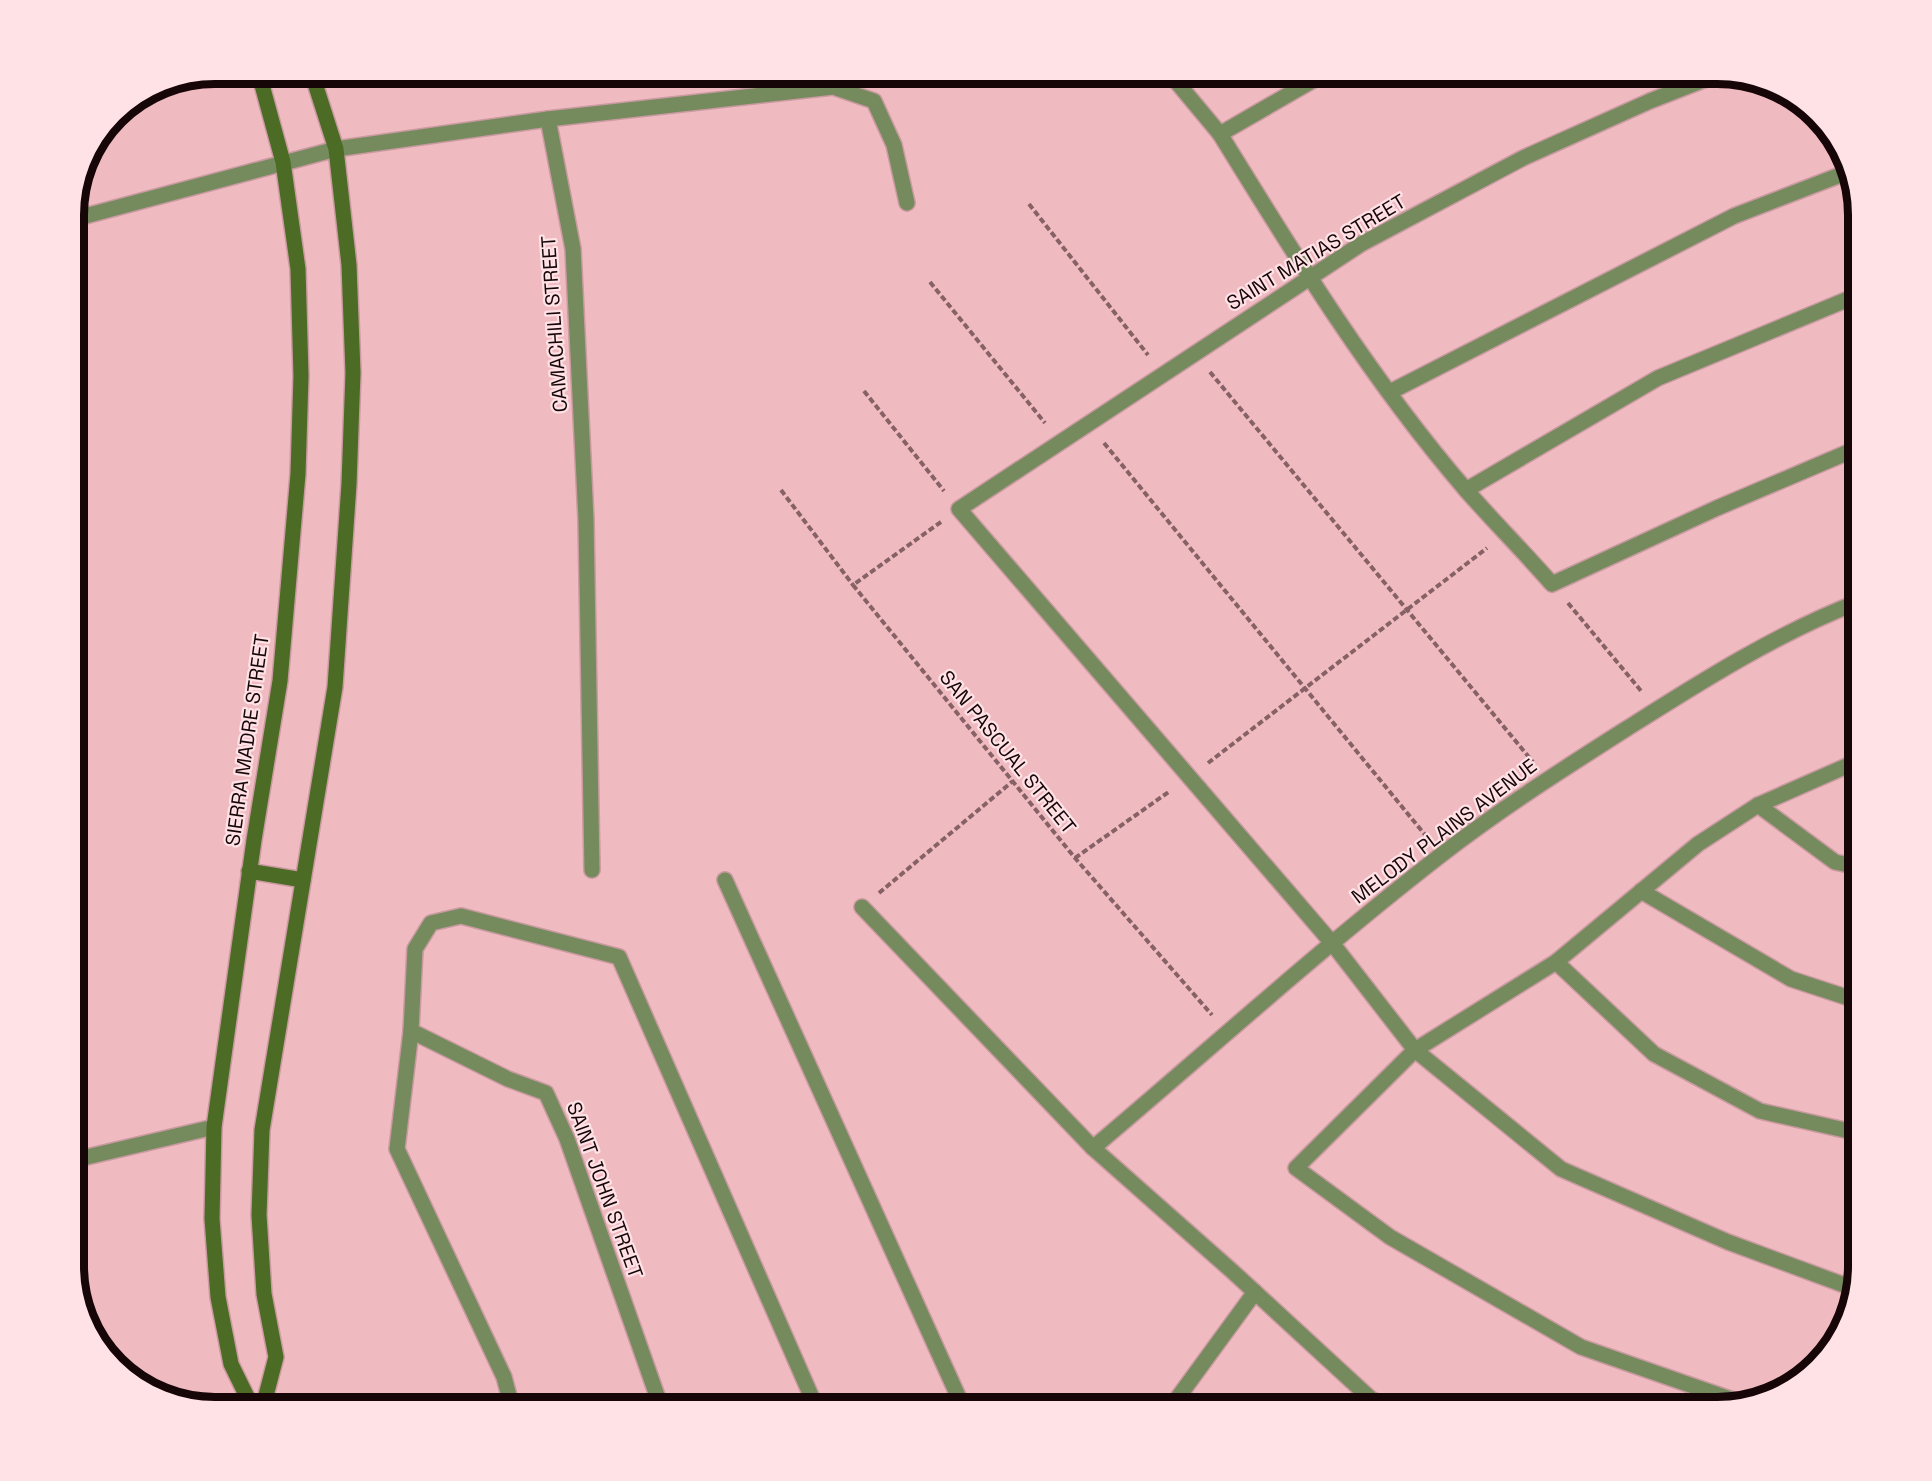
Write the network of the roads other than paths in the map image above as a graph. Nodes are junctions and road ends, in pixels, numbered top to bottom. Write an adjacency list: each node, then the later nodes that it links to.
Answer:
1 (262, 84): 9 (main road, SIERRA MADRE STREET)
2 (315, 84): 8 (main road)
3 (1178, 84): 7 (street)
4 (1307, 84): 7 (street)
5 (1693, 84): 13 (street, SAINT MATIAS STREET)
6 (548, 119): 8 (street); 11 (street); 22 (street, CAMACHILI STREET)
7 (1220, 134): 13 (street)
8 (336, 149): 9 (street); 24 (main road)
9 (282, 162): 12 (street); 23 (main road, SIERRA MADRE STREET)
10 (1842, 174): 15 (street)
11 (907, 203)
12 (84, 216)
13 (1308, 277): 15 (street); 28 (street, SAINT MATIAS STREET)
14 (1848, 299): 17 (street)
15 (1390, 392): 17 (street)
16 (1848, 452): 17 (street)
17 (1466, 490)
18 (1848, 606): 28 (street, MELODY PLAINS AVENUE)
19 (1848, 765): 20 (street)
20 (1758, 805): 21 (street); 26 (street)
21 (1848, 865)
22 (592, 870)
23 (249, 871): 24 (main road); 33 (main road, SIERRA MADRE STREET)
24 (303, 880): 40 (main road)
25 (725, 880): 44 (street)
26 (1641, 891): 29 (street); 30 (street)
27 (862, 907): 35 (street)
28 (1332, 943): 32 (street); 35 (street, MELODY PLAINS AVENUE)
29 (1556, 962): 32 (street); 34 (street)
30 (1848, 998)
31 (411, 1031): 41 (street); 42 (street, SAINT JOHN STREET); 43 (street)
32 (1415, 1050): 37 (street); 47 (street)
33 (214, 1127): 36 (street); 39 (main road, SIERRA MADRE STREET)
34 (1848, 1131)
35 (1093, 1148): 38 (street)
36 (84, 1158)
37 (1846, 1286)
38 (1255, 1292): 45 (street); 46 (street)
39 (247, 1397)
40 (266, 1397)
41 (509, 1397)
42 (657, 1397)
43 (812, 1397)
44 (958, 1397)
45 (1178, 1397)
46 (1369, 1397)
47 (1724, 1397)

